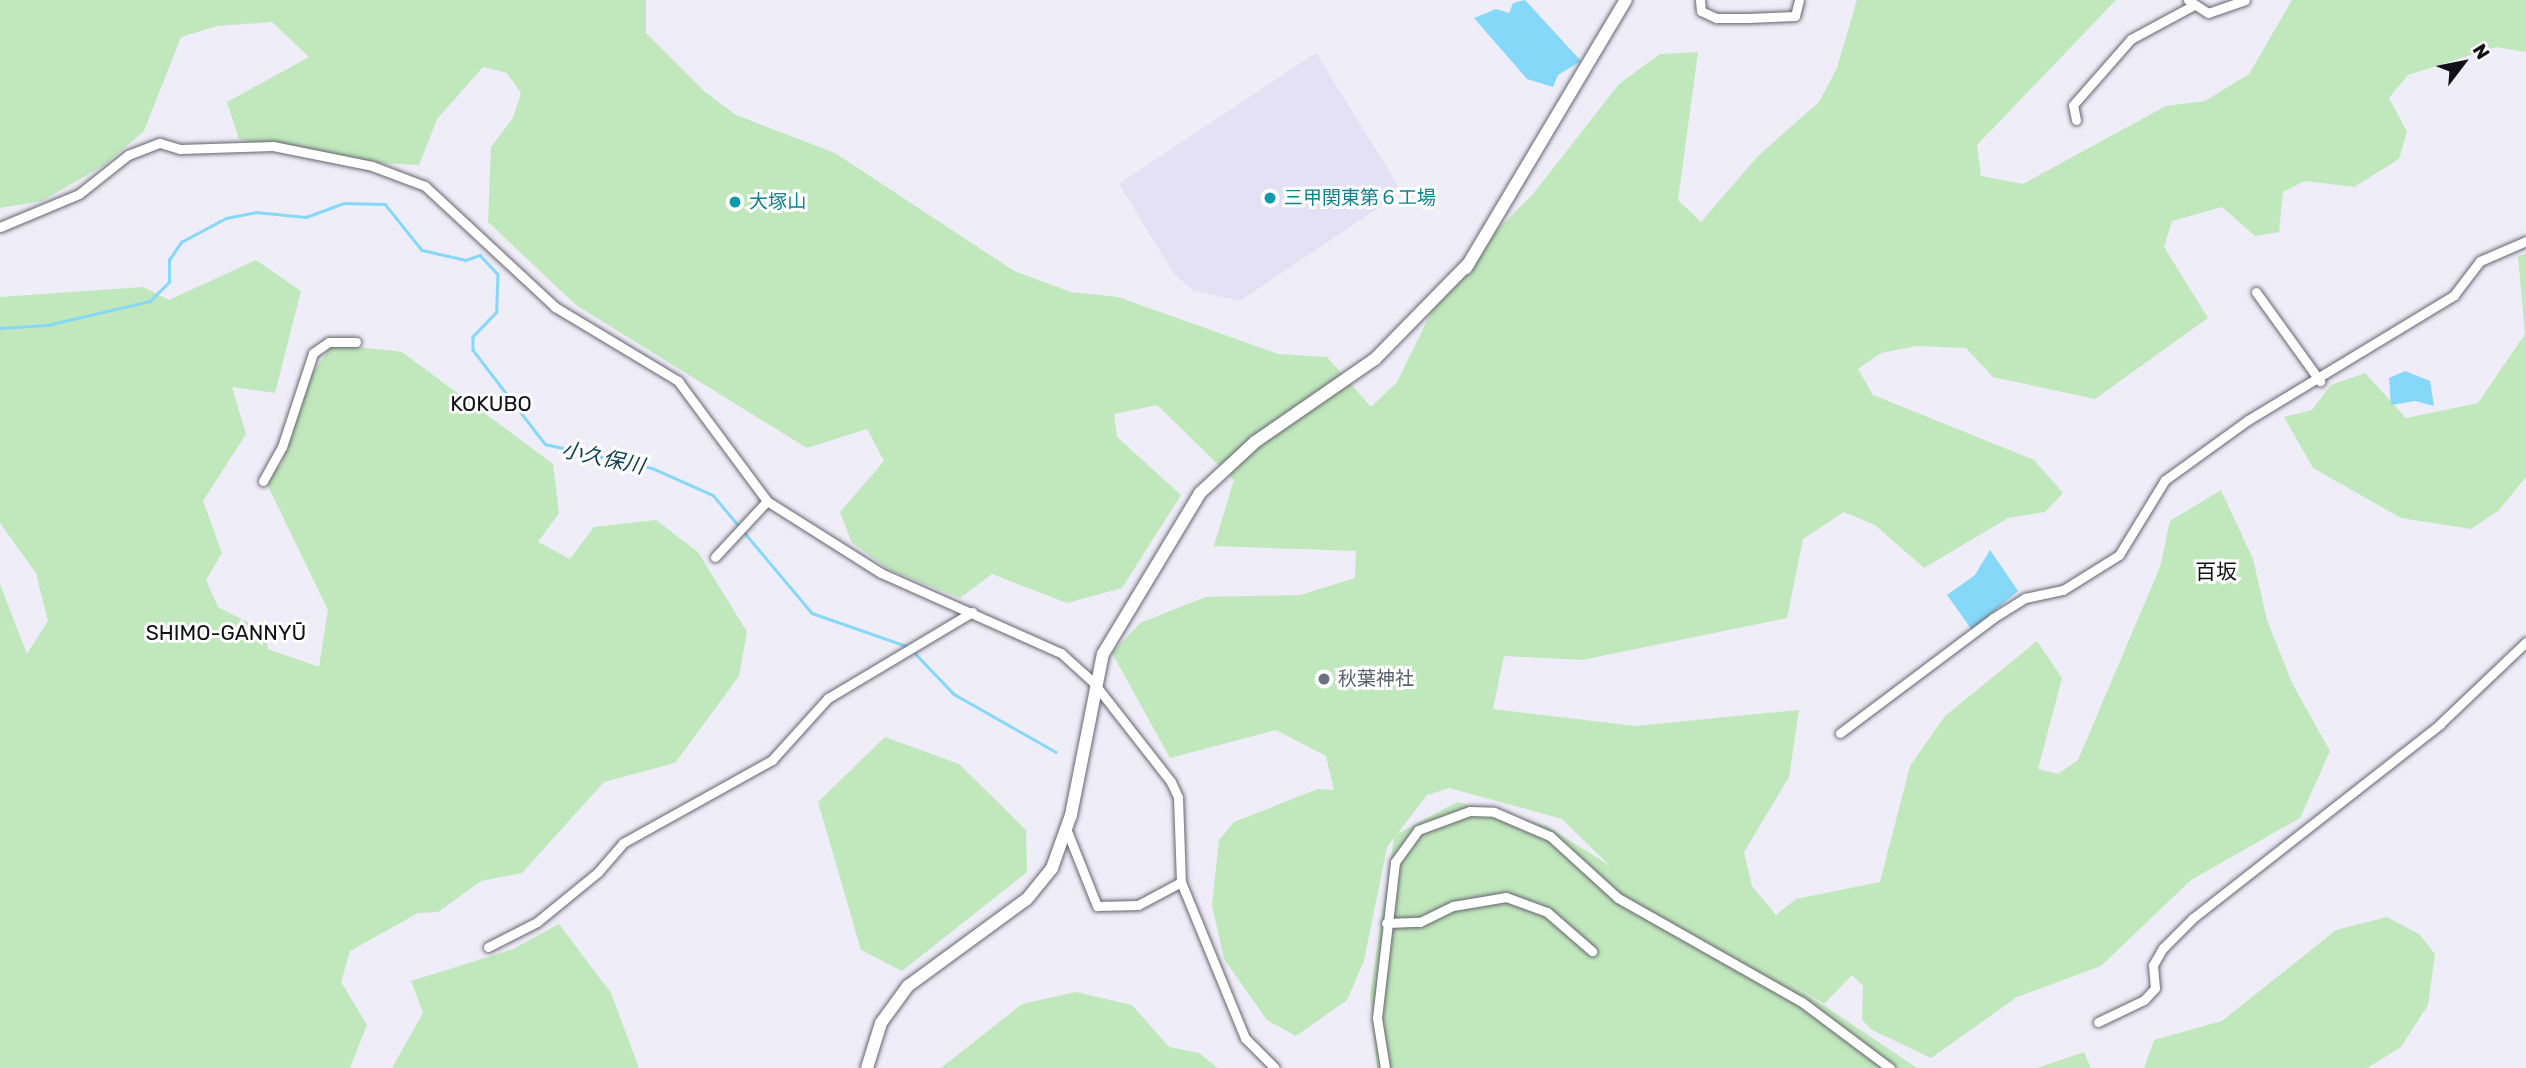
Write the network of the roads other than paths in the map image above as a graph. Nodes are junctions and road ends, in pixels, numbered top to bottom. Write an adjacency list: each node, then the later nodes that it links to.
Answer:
1 (1626, 0): 17 (street)
2 (1700, 0): 3 (street)
3 (1799, 0)
4 (2245, 0): 5 (street)
5 (2190, 3): 6 (street)
6 (2076, 120)
7 (0, 227): 13 (street)
8 (2526, 241): 11 (street)
9 (2256, 292): 11 (street)
10 (356, 342): 12 (street)
11 (2320, 381): 18 (street)
12 (262, 481)
13 (767, 500): 14 (street); 15 (street)
14 (715, 557)
15 (972, 612): 17 (street); 22 (street)
16 (2526, 642): 24 (street)
17 (1093, 682): 19 (street); 20 (street)
18 (1840, 733)
19 (1067, 831): 20 (street); 25 (street)
20 (1181, 882): 26 (street)
21 (1386, 923): 23 (street); 27 (street); 28 (street)
22 (488, 947)
23 (1592, 951)
24 (2098, 1022)
25 (867, 1068)
26 (1275, 1068)
27 (1385, 1068)
28 (1889, 1068)

